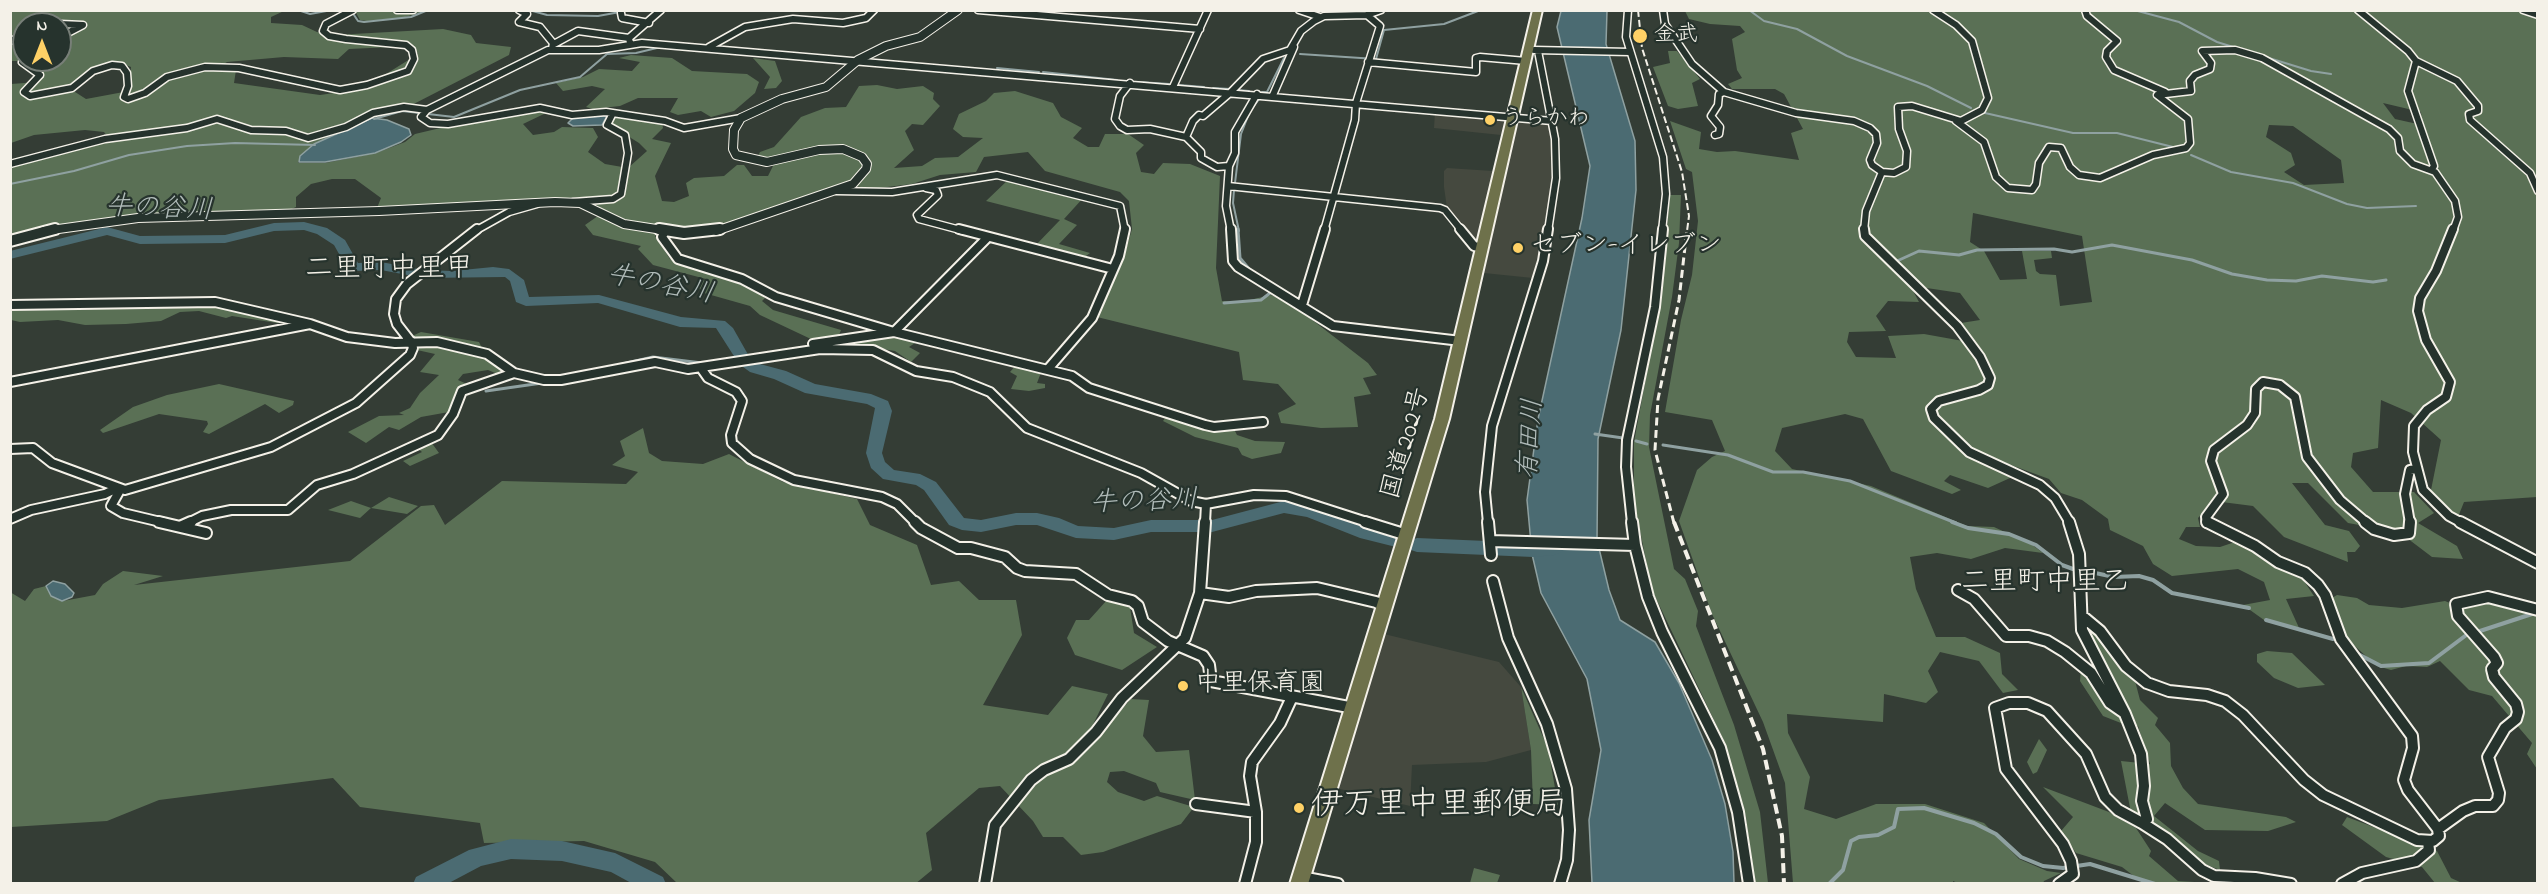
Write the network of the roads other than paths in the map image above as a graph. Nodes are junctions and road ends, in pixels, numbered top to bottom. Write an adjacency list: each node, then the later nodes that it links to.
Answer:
1 (397, 10): 2 (street)
2 (413, 10)
3 (519, 10): 28 (street)
4 (661, 10): 23 (street)
5 (958, 10): 33 (street)
6 (978, 10): 25 (street)
7 (1208, 10): 25 (street)
8 (1299, 10): 22 (street)
9 (1381, 10): 20 (street)
10 (1538, 10): 32 (highway, 国道202号)
11 (1628, 10): 31 (street)
12 (1663, 10): 40 (street)
13 (1933, 10): 50 (street)
14 (2085, 10): 41 (street)
15 (2358, 10): 35 (street)
16 (2523, 10): 21 (street)
17 (351, 11): 36 (street)
18 (873, 11): 30 (street)
19 (621, 14): 23 (street)
20 (1367, 15): 22 (street); 34 (street)
21 (2538, 15)
22 (1320, 17): 29 (street)
23 (649, 23): 27 (street)
24 (72, 25): 26 (street)
25 (1200, 29): 38 (street)
26 (72, 31)
27 (630, 40): 28 (street); 28 (street); 30 (street)
28 (553, 47): 45 (street)
29 (1294, 47): 39 (street); 43 (street)
30 (708, 48): 33 (street)
31 (1630, 52): 32 (street); 91 (street)
32 (1531, 54): 34 (street); 47 (highway, 国道202号); 49 (street)
33 (858, 60): 37 (street); 48 (street)
34 (1369, 60): 44 (street)
35 (2416, 61): 55 (street); 60 (street)
36 (36, 72)
37 (1130, 83): 38 (street); 52 (street)
38 (1173, 87): 39 (street)
39 (1231, 92): 42 (street); 52 (street)
40 (1724, 92): 51 (street); 56 (street)
41 (2165, 92): 50 (street); 55 (street)
42 (1257, 94): 43 (street); 54 (street)
43 (1273, 95): 44 (street)
44 (1356, 103): 47 (street); 61 (street)
45 (425, 112): 46 (street); 53 (street)
46 (612, 115): 48 (street); 62 (street)
47 (1514, 116): 49 (street); 67 (highway, 国道202号)
48 (741, 118): 59 (street)
49 (1552, 121): 90 (street)
50 (1956, 121): 56 (street)
51 (1715, 135)
52 (1186, 137): 54 (street)
53 (10, 164)
54 (1229, 166): 57 (street)
55 (2432, 169): 83 (street)
56 (1882, 172): 99 (street)
57 (1228, 186): 61 (street); 71 (street)
58 (923, 187): 59 (street); 65 (street); 69 (street)
59 (836, 191): 64 (street)
60 (2538, 191)
61 (1334, 197): 67 (street); 71 (street)
62 (569, 202): 63 (street); 64 (street)
63 (541, 203): 66 (street); 68 (street)
64 (665, 231): 73 (street)
65 (988, 237): 69 (street); 73 (street)
66 (10, 241)
67 (1483, 248): 74 (highway, 国道202号)
68 (432, 265): 75 (street)
69 (1113, 269): 78 (street)
70 (10, 305): 72 (street)
71 (1302, 305): 74 (street)
72 (310, 324): 75 (street); 80 (street)
73 (894, 332): 76 (street); 78 (street)
74 (1461, 341): 89 (highway, 国道202号)
75 (411, 342): 79 (street); 84 (street)
76 (791, 352): 77 (street); 85 (street)
77 (701, 368): 79 (street); 100 (street)
78 (1048, 369): 81 (street)
79 (514, 373): 87 (street)
80 (10, 382)
81 (1263, 422)
82 (10, 449): 84 (street)
83 (2416, 469): 93 (street); 107 (street)
84 (117, 490): 86 (street); 87 (street)
85 (1206, 504): 89 (street); 96 (street)
86 (10, 519)
87 (182, 526): 88 (street)
88 (206, 533)
89 (1407, 536): 97 (highway, 国道202号)
90 (1490, 541): 91 (street); 92 (street)
91 (1635, 545): 110 (street)
92 (1491, 555)
93 (2538, 563)
94 (1493, 581): 114 (street)
95 (1958, 590): 103 (street)
96 (1200, 593): 97 (street); 100 (street)
97 (1386, 606): 102 (highway, 国道202号)
98 (2538, 610): 107 (street)
99 (2082, 616): 103 (street); 108 (street)
100 (1180, 646): 101 (street); 111 (street)
101 (1292, 697): 102 (street); 105 (street)
102 (1354, 708): 109 (highway, 国道202号)
103 (2125, 714): 106 (street)
104 (1196, 804): 105 (street)
105 (1256, 812): 112 (street)
106 (2142, 823): 115 (street); 116 (street)
107 (2438, 829): 108 (street)
108 (2428, 842): 117 (street)
109 (1300, 880): 113 (street)
110 (1749, 883)
111 (985, 884)
112 (1245, 884)
113 (1338, 884)
114 (1560, 884)
115 (2059, 884)
116 (2291, 884)
117 (2342, 884)

